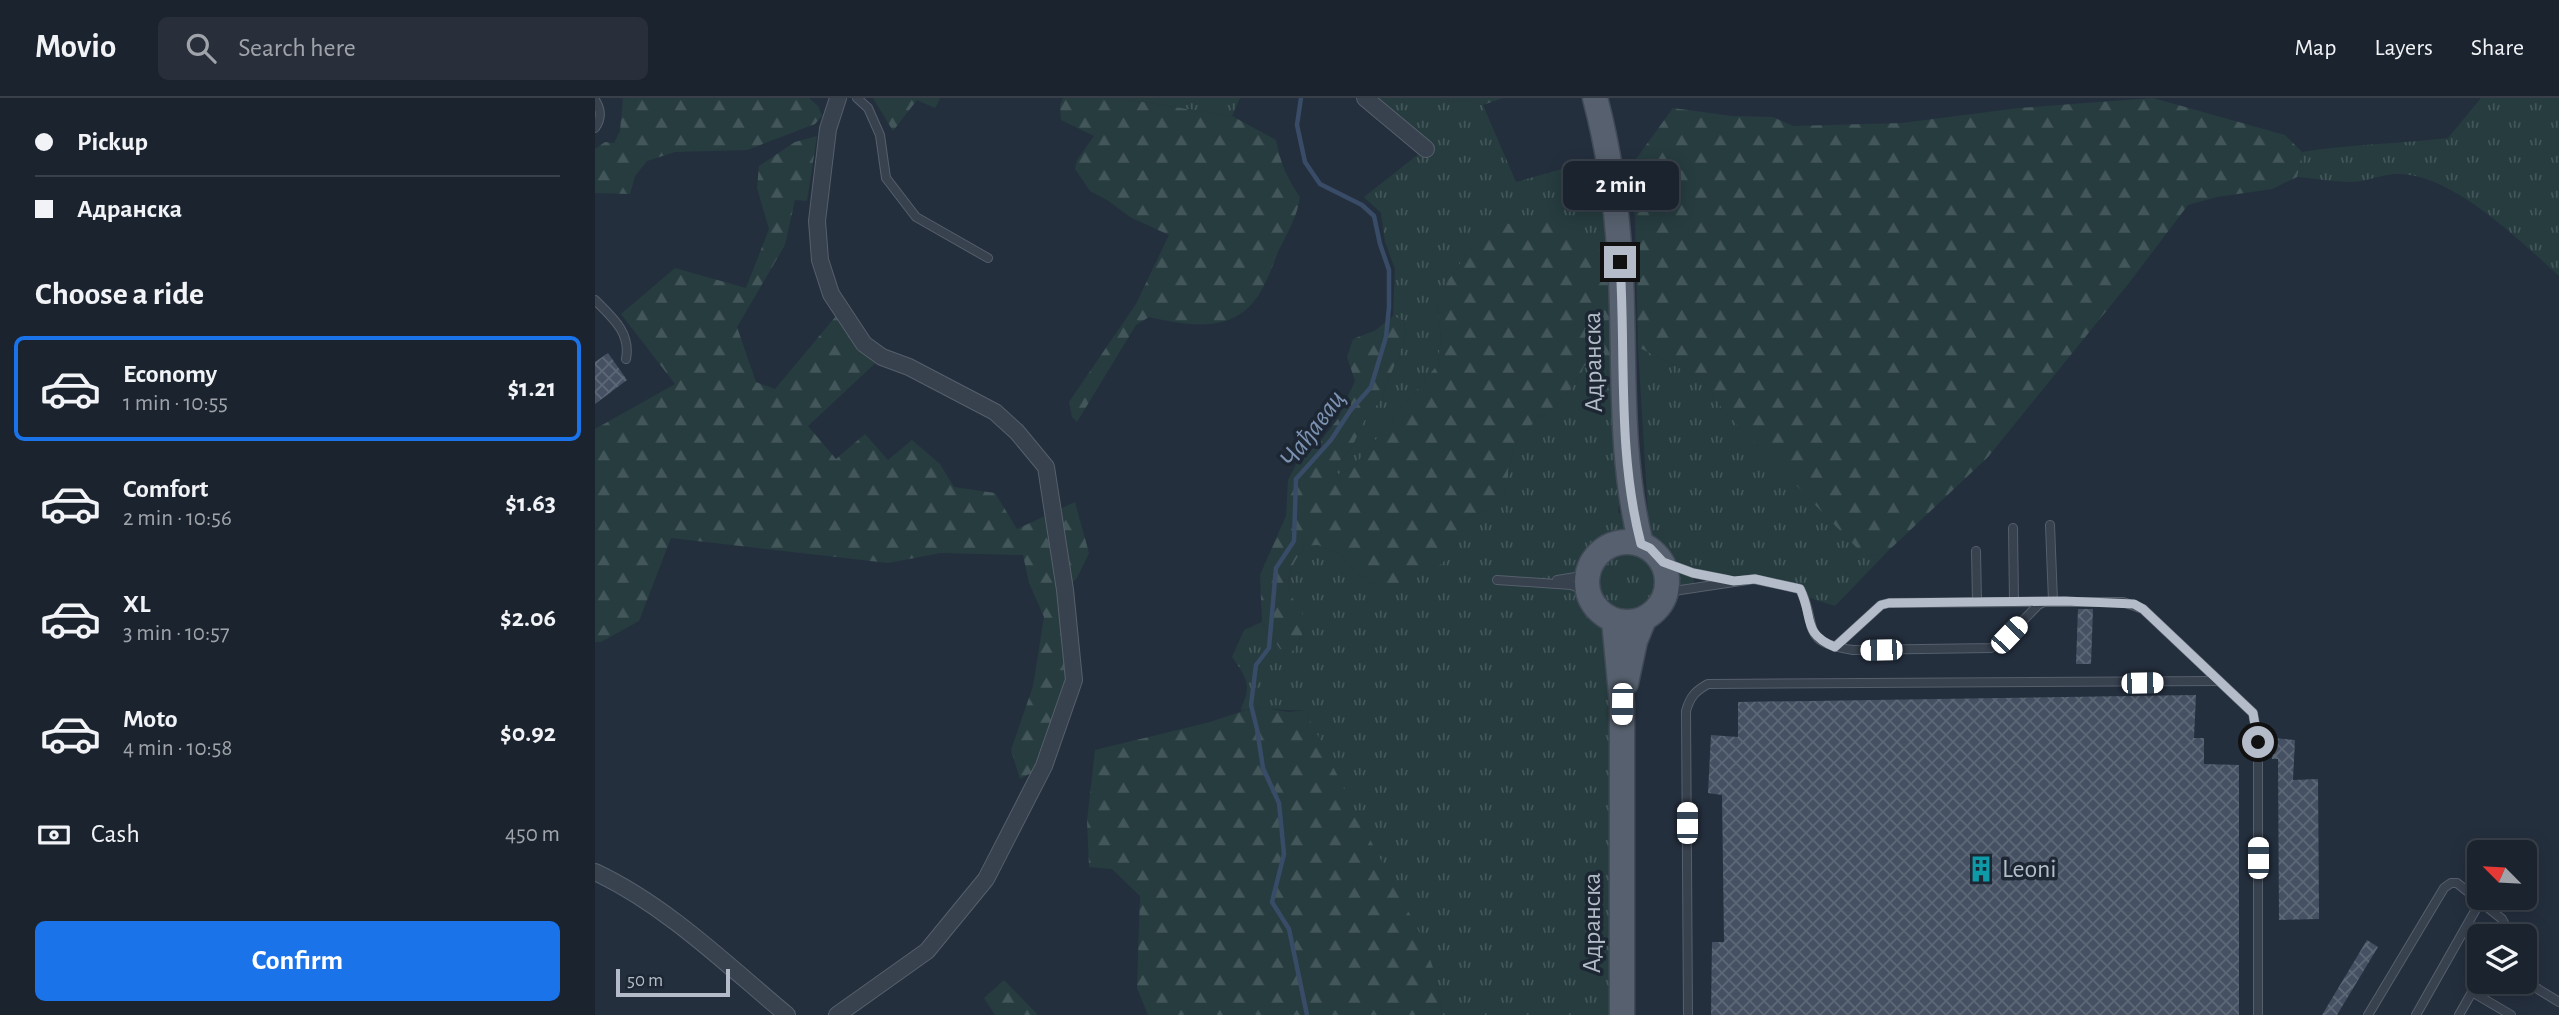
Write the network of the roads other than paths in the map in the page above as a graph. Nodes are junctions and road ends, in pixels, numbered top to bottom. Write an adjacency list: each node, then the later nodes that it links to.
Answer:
1 (838, 98): 42 (street)
2 (857, 98): 8 (lane)
3 (1365, 98): 7 (street)
4 (1595, 98): 11 (main road, Адранска)
5 (595, 100): 6 (lane)
6 (595, 128)
7 (1426, 149)
8 (988, 258)
9 (595, 300): 10 (lane)
10 (626, 359)
11 (1627, 458): 14 (main road, Адранска); 15 (main road, Адранска)
12 (2050, 525): 25 (lane)
13 (2013, 528): 24 (lane)
14 (1641, 544): 15 (main road); 17 (main road)
15 (1608, 546): 18 (main road)
16 (1976, 551): 26 (lane)
17 (1663, 562): 21 (lane); 22 (main road)
18 (1589, 568): 20 (lane); 23 (main road)
19 (1497, 580): 20 (lane)
20 (1525, 581): 23 (lane)
21 (1734, 581): 22 (lane); 29 (lane)
22 (1667, 592): 27 (main road)
23 (1590, 598): 28 (main road)
24 (2014, 602): 25 (lane); 26 (lane)
25 (2049, 602): 29 (lane); 30 (lane)
26 (1977, 603): 29 (lane)
27 (1644, 619): 28 (main road); 31 (main road, Адранска)
28 (1614, 621): 31 (main road, Адранска)
29 (1835, 647)
30 (2219, 681): 44 (lane); 45 (lane)
31 (1622, 704): 43 (main road, Адранска)
32 (595, 872): 41 (street)
33 (2467, 891): 46 (lane)
34 (2475, 910): 47 (lane)
35 (2490, 910): 36 (lane)
36 (2504, 924)
37 (2537, 989): 40 (lane)
38 (2471, 994): 48 (lane)
39 (2475, 994): 49 (lane)
40 (2559, 1002)
41 (787, 1015)
42 (837, 1015)
43 (1622, 1015)
44 (1688, 1015)
45 (2258, 1015)
46 (2368, 1015)
47 (2416, 1015)
48 (2459, 1015)
49 (2511, 1015)

